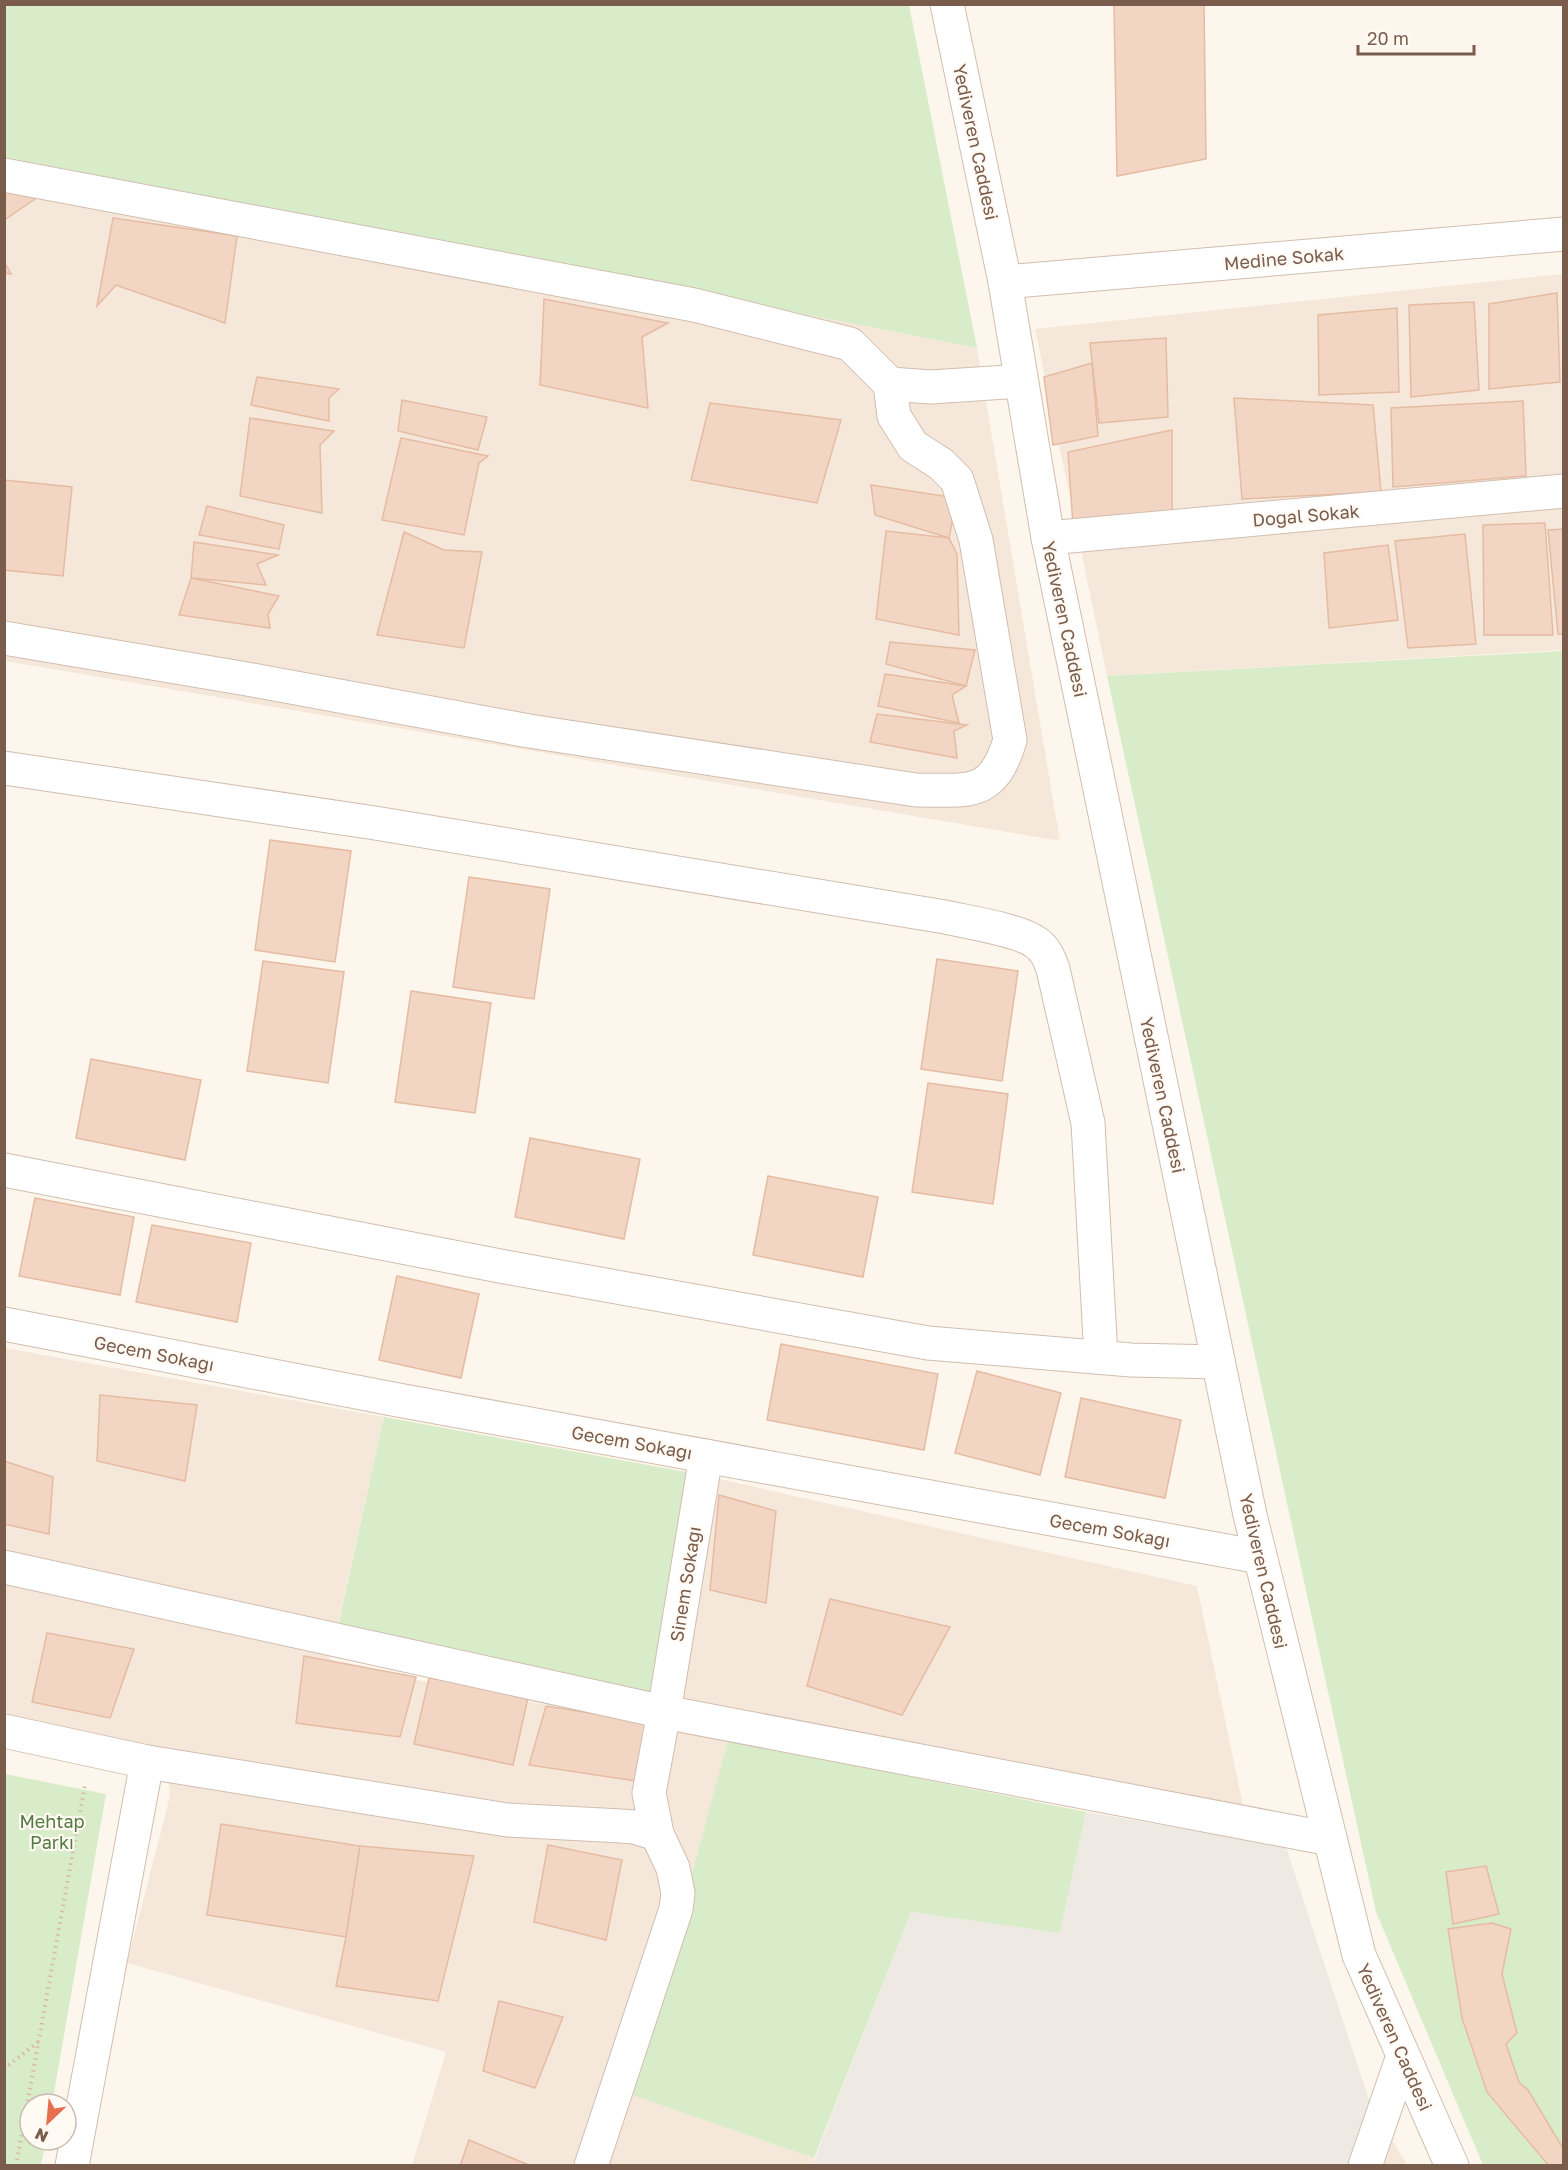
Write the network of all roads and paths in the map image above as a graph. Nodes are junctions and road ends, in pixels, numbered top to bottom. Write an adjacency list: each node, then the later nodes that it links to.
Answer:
1 (947, 4): 4 (street, Yediveren Caddesi)
2 (4, 176): 6 (street)
3 (1563, 234): 4 (street, Medine Sokak)
4 (1005, 282): 5 (street, Yediveren Caddesi)
5 (1021, 381): 6 (street); 8 (street, Yediveren Caddesi)
6 (890, 384): 9 (street)
7 (1563, 491): 8 (street, Doğal Sokak)
8 (1048, 538): 14 (street, Yediveren Caddesi)
9 (4, 638)
10 (4, 768): 13 (street)
11 (4, 1170): 13 (street)
12 (4, 1324): 15 (street, Gecem Sokağı)
13 (1101, 1357): 14 (street)
14 (1218, 1362): 16 (street, Yediveren Caddesi)
15 (706, 1456): 16 (street, Gecem Sokağı); 18 (street, Sinem Sokağı)
16 (1260, 1557): 23 (street, Yediveren Caddesi)
17 (4, 1567): 18 (street)
18 (664, 1712): 22 (street, Sinem Sokağı); 23 (street)
19 (4, 1731): 20 (street)
20 (91, 1750): 21 (street); 24 (path)
21 (147, 1762): 22 (street); 28 (street)
22 (657, 1834): 29 (street, Sinem Sokağı)
23 (1330, 1839): 25 (street, Yediveren Caddesi)
24 (38, 2041): 26 (path); 27 (path)
25 (1403, 2056): 30 (street); 31 (street, Yediveren Caddesi)
26 (4, 2069)
27 (16, 2166)
28 (72, 2166)
29 (591, 2166)
30 (1365, 2166)
31 (1452, 2166)

